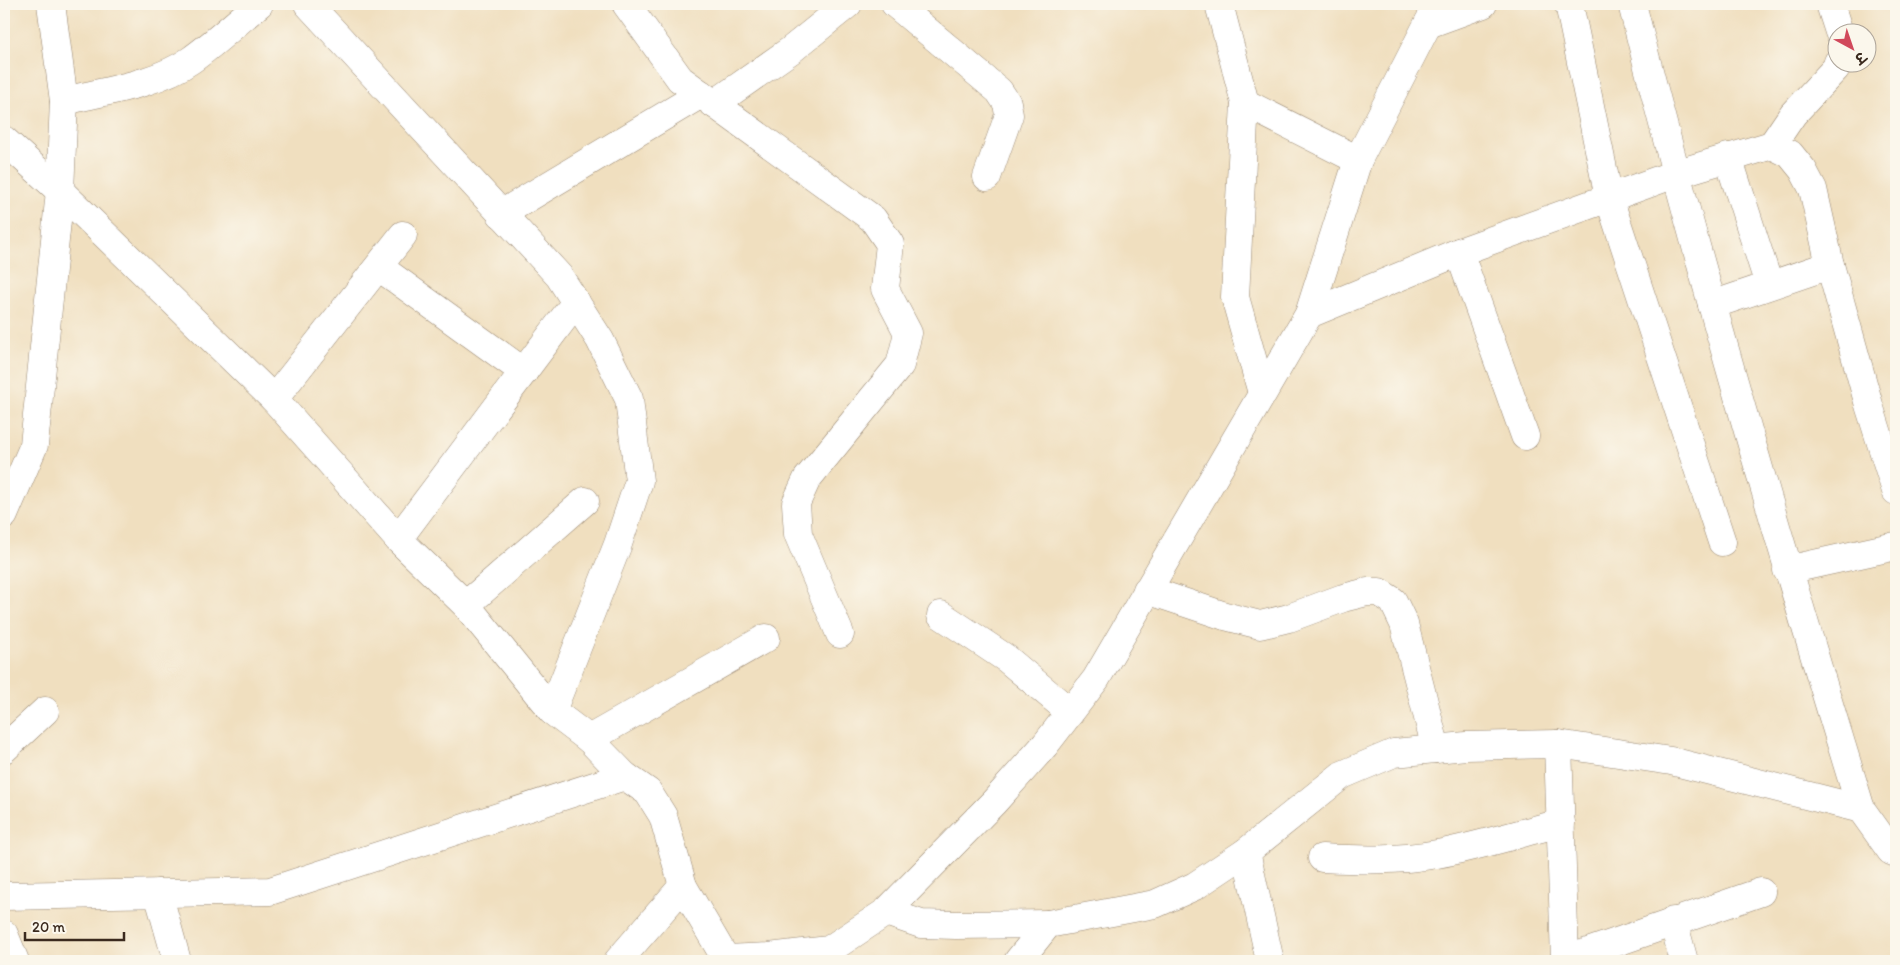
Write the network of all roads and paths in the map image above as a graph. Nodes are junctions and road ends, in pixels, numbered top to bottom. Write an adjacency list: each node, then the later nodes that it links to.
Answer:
1 (51, 4): 16 (street)
2 (259, 4): 16 (street)
3 (308, 4): 26 (street)
4 (626, 4): 15 (street)
5 (848, 4): 15 (street)
6 (895, 4): 23 (street)
7 (1219, 4): 17 (street)
8 (1483, 4): 12 (street)
9 (1569, 4): 25 (street)
10 (1632, 4): 22 (street)
11 (1830, 4): 13 (street)
12 (1433, 14): 21 (street)
13 (1836, 22)
14 (1832, 72): 19 (street)
15 (708, 99): 26 (street); 49 (street)
16 (64, 101): 24 (street)
17 (1245, 104): 21 (street); 36 (street)
18 (4, 140): 24 (street)
19 (1772, 145): 20 (street); 29 (street)
20 (1728, 157): 22 (street); 31 (street)
21 (1358, 160): 34 (street)
22 (1674, 174): 25 (street); 33 (street)
23 (987, 177)
24 (60, 191): 37 (street); 41 (street)
25 (1609, 198): 28 (street); 43 (street)
26 (501, 214): 32 (street)
27 (403, 235): 30 (street)
28 (1459, 252): 34 (street); 38 (street)
29 (1830, 265): 31 (street); 39 (street)
30 (378, 267): 35 (street); 37 (street)
31 (1769, 286): 33 (street)
32 (576, 302): 35 (street); 52 (street)
33 (1712, 304): 45 (street)
34 (1309, 314): 36 (street)
35 (524, 372): 42 (street)
36 (1262, 393): 46 (street)
37 (274, 399): 42 (street)
38 (1526, 436)
39 (1896, 491)
40 (585, 501): 47 (street)
41 (4, 515)
42 (398, 539): 47 (street)
43 (1722, 542)
44 (1896, 546): 45 (street)
45 (1787, 570): 59 (street)
46 (1147, 590): 53 (street); 57 (street)
47 (466, 605): 52 (street)
48 (941, 615): 53 (street)
49 (840, 634)
50 (766, 638): 54 (street)
51 (45, 711): 56 (street)
52 (552, 711): 54 (street)
53 (1070, 712): 68 (street)
54 (589, 739): 58 (street)
55 (1558, 744): 57 (street); 59 (street); 60 (street)
56 (4, 749)
57 (1436, 749): 61 (street)
58 (625, 776): 64 (street); 66 (street)
59 (1861, 809): 62 (street)
60 (1561, 823): 63 (street); 74 (street)
61 (1246, 852): 70 (street); 79 (street)
62 (1896, 853)
63 (1322, 858)
64 (683, 886): 73 (street); 77 (street)
65 (1761, 892): 69 (street)
66 (158, 893): 67 (street); 76 (street)
67 (4, 896)
68 (886, 912): 70 (street); 72 (street)
69 (1673, 921): 74 (street); 80 (street)
70 (1048, 924): 78 (street)
71 (4, 934): 75 (street)
72 (770, 959): 73 (street)
73 (727, 960)
74 (1565, 960)
75 (15, 961)
76 (177, 961)
77 (618, 961)
78 (1018, 961)
79 (1270, 961)
80 (1684, 961)

